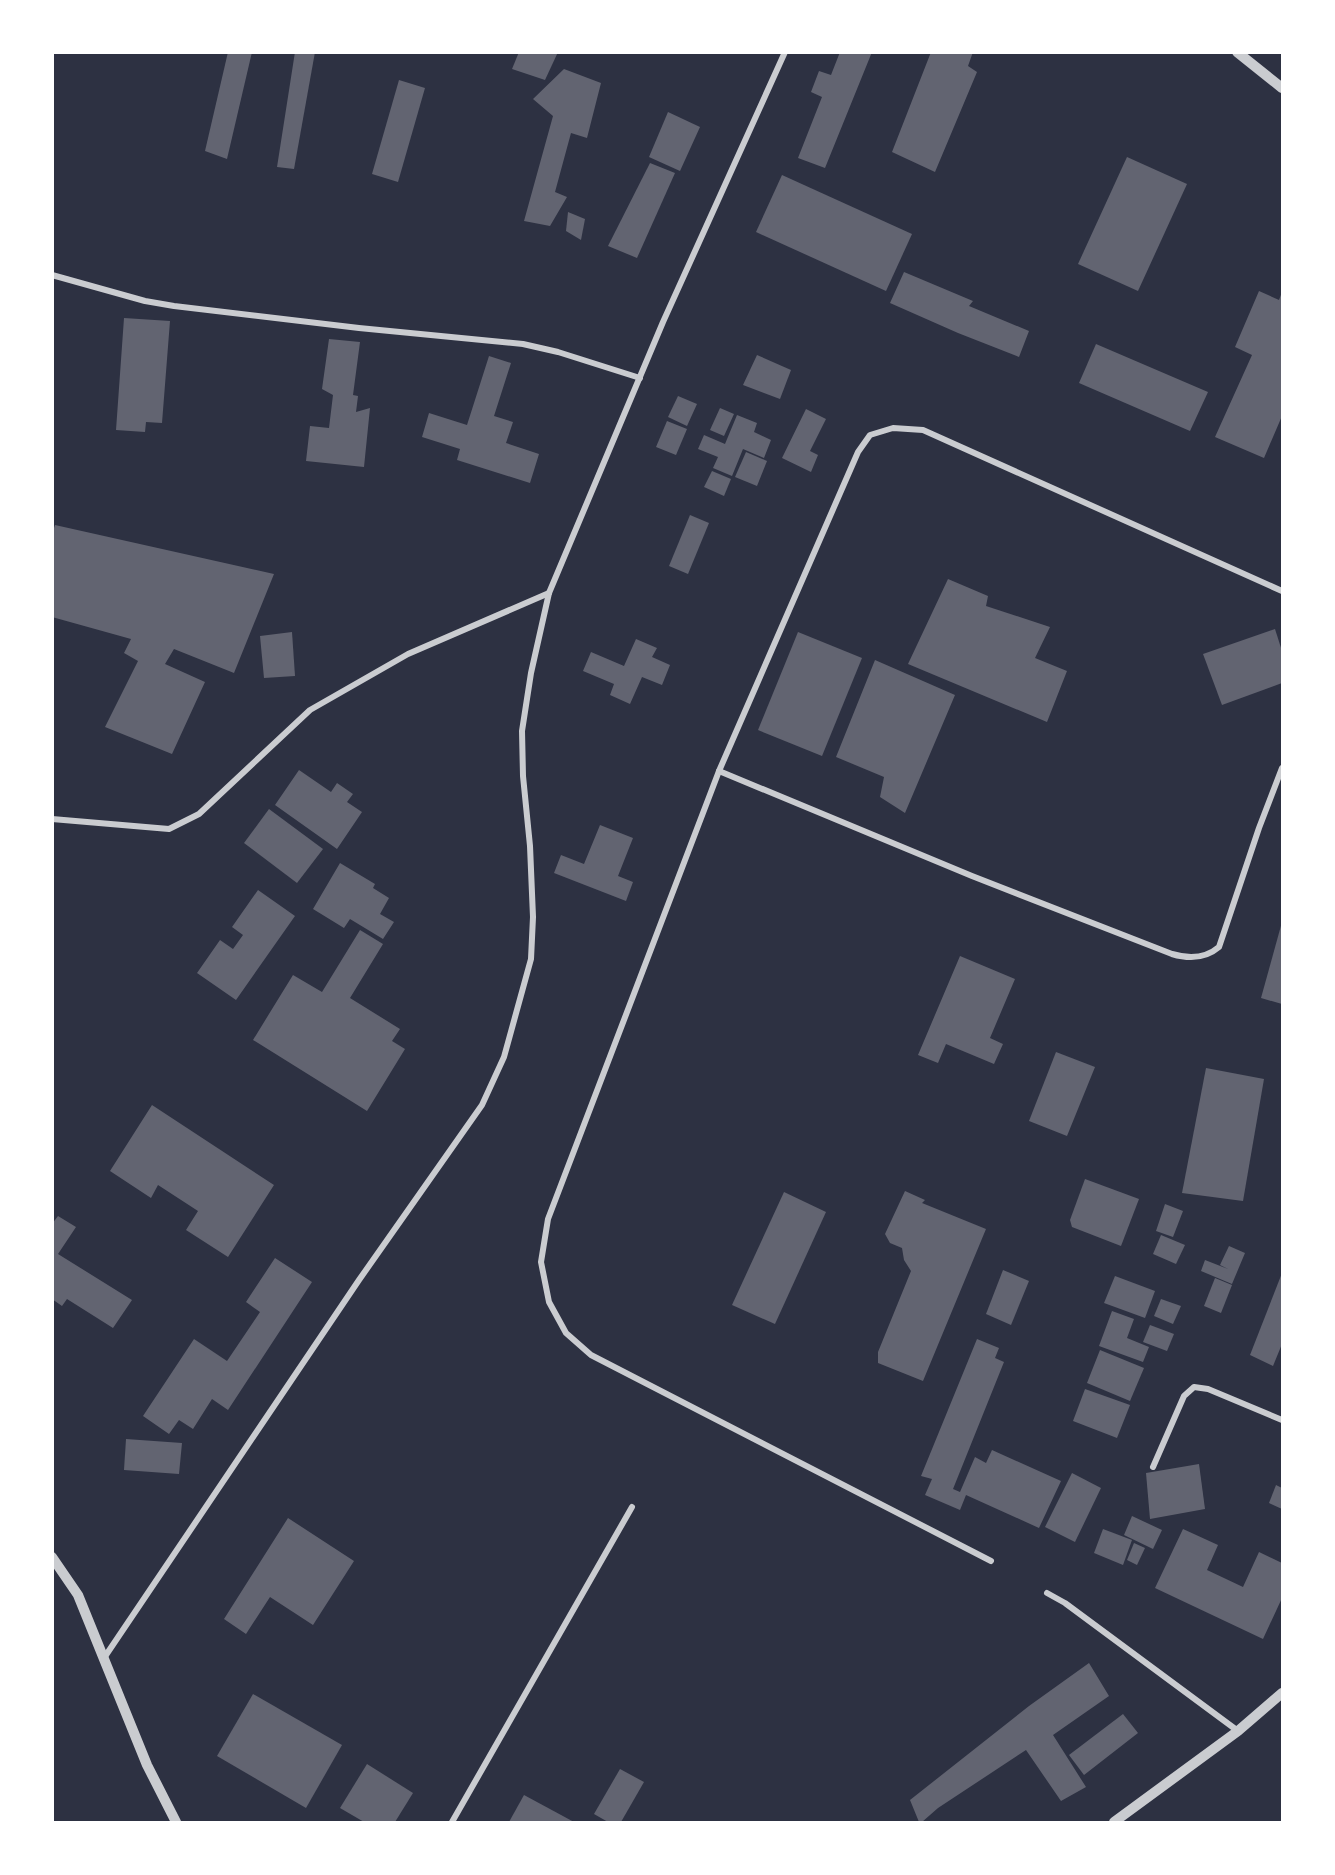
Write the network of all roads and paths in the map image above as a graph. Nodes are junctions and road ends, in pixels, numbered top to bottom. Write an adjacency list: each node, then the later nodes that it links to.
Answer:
1 (784, 52): 5 (street)
2 (1237, 52): 3 (street)
3 (1282, 88)
4 (52, 275): 5 (street)
5 (639, 378): 7 (street)
6 (1282, 591): 9 (street)
7 (549, 593): 10 (street); 17 (street)
8 (1282, 768): 9 (street)
9 (719, 771): 15 (street)
10 (52, 819)
11 (1282, 1420): 12 (street)
12 (1153, 1467)
13 (632, 1507): 21 (street)
14 (52, 1557): 17 (street)
15 (992, 1561)
16 (1047, 1593): 19 (street)
17 (104, 1658): 20 (street)
18 (1282, 1693): 19 (street)
19 (1238, 1731): 22 (street)
20 (174, 1821)
21 (452, 1822)
22 (1114, 1822)

